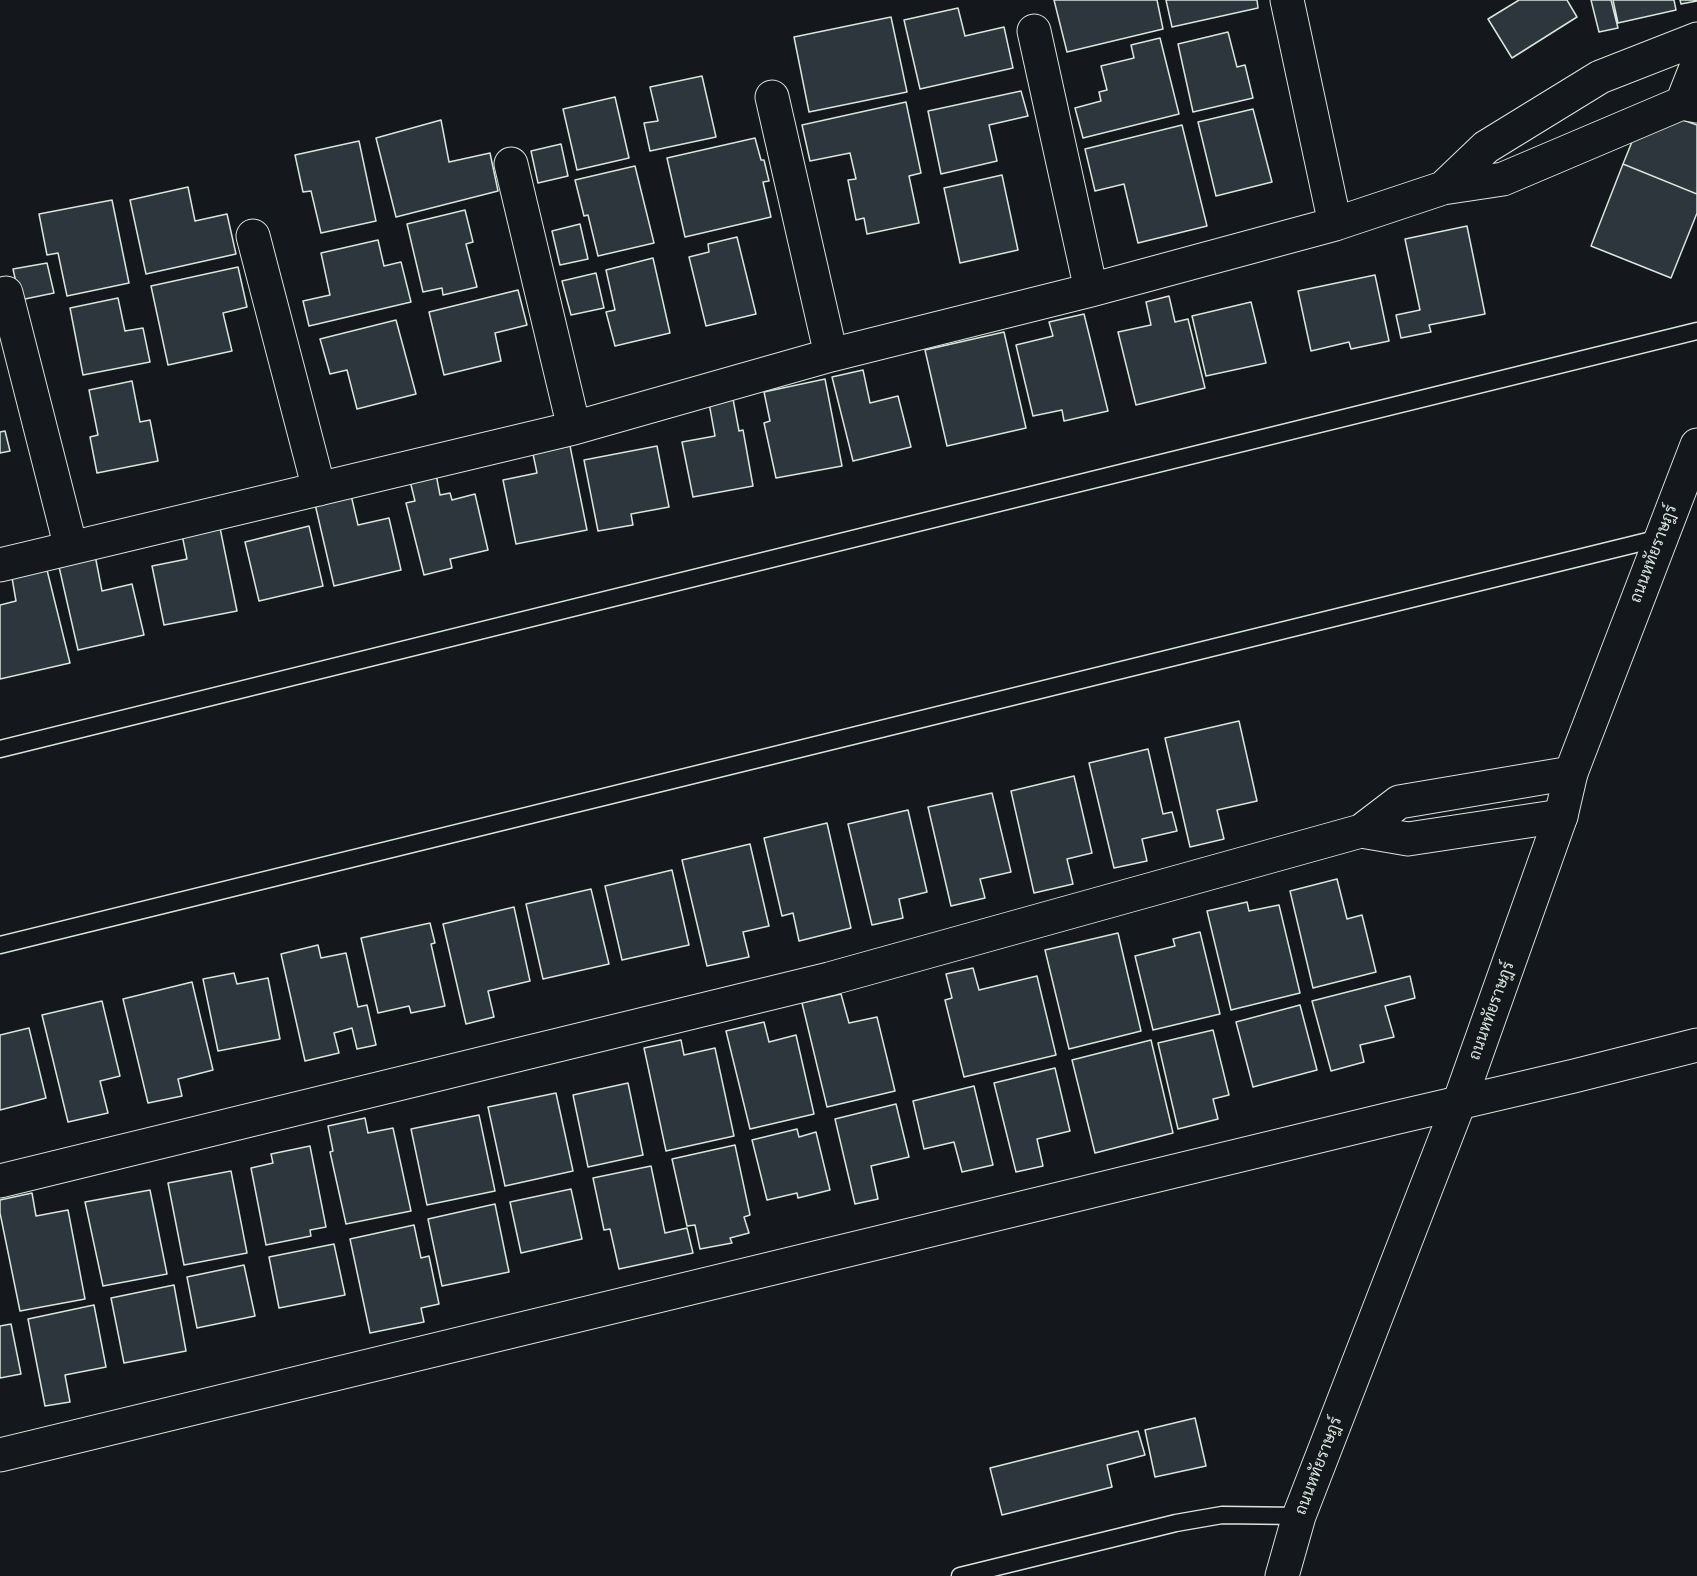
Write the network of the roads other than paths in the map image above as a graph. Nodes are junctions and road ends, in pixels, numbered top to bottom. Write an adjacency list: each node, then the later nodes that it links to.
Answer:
1 (1287, 0): 9 (street)
2 (1034, 31): 11 (street)
3 (1697, 39): 8 (street)
4 (1697, 65): 6 (street)
5 (772, 97): 14 (street)
6 (1689, 104): 8 (street)
7 (511, 164): 15 (street)
8 (1443, 188): 9 (street)
9 (1335, 225): 11 (street)
10 (253, 236): 17 (street)
11 (1091, 290): 14 (street)
12 (6, 293): 19 (street)
13 (1697, 331): 21 (lane)
14 (831, 355): 15 (street)
15 (574, 428): 17 (street)
16 (1697, 445): 18 (street, ถนนหทัยราษฎร์)
17 (319, 489): 19 (street)
18 (1660, 538): 22 (street, ถนนหทัยราษฎร์); 25 (lane)
19 (71, 548): 20 (street)
20 (0, 565)
21 (0, 749)
22 (1571, 773): 23 (street, ถนนหทัยราษฎร์); 24 (street)
23 (1562, 816): 24 (street); 27 (street, ถนนหทัยราษฎร์)
24 (1361, 831): 28 (street)
25 (0, 945)
26 (1697, 1045): 27 (street)
27 (1459, 1103): 29 (street); 30 (street, ถนนหทัยราษฎร์)
28 (0, 1181)
29 (0, 1455)
30 (1299, 1516): 31 (lane); 32 (street, ถนนหทัยราษฎร์)
31 (960, 1576)
32 (1282, 1576)

